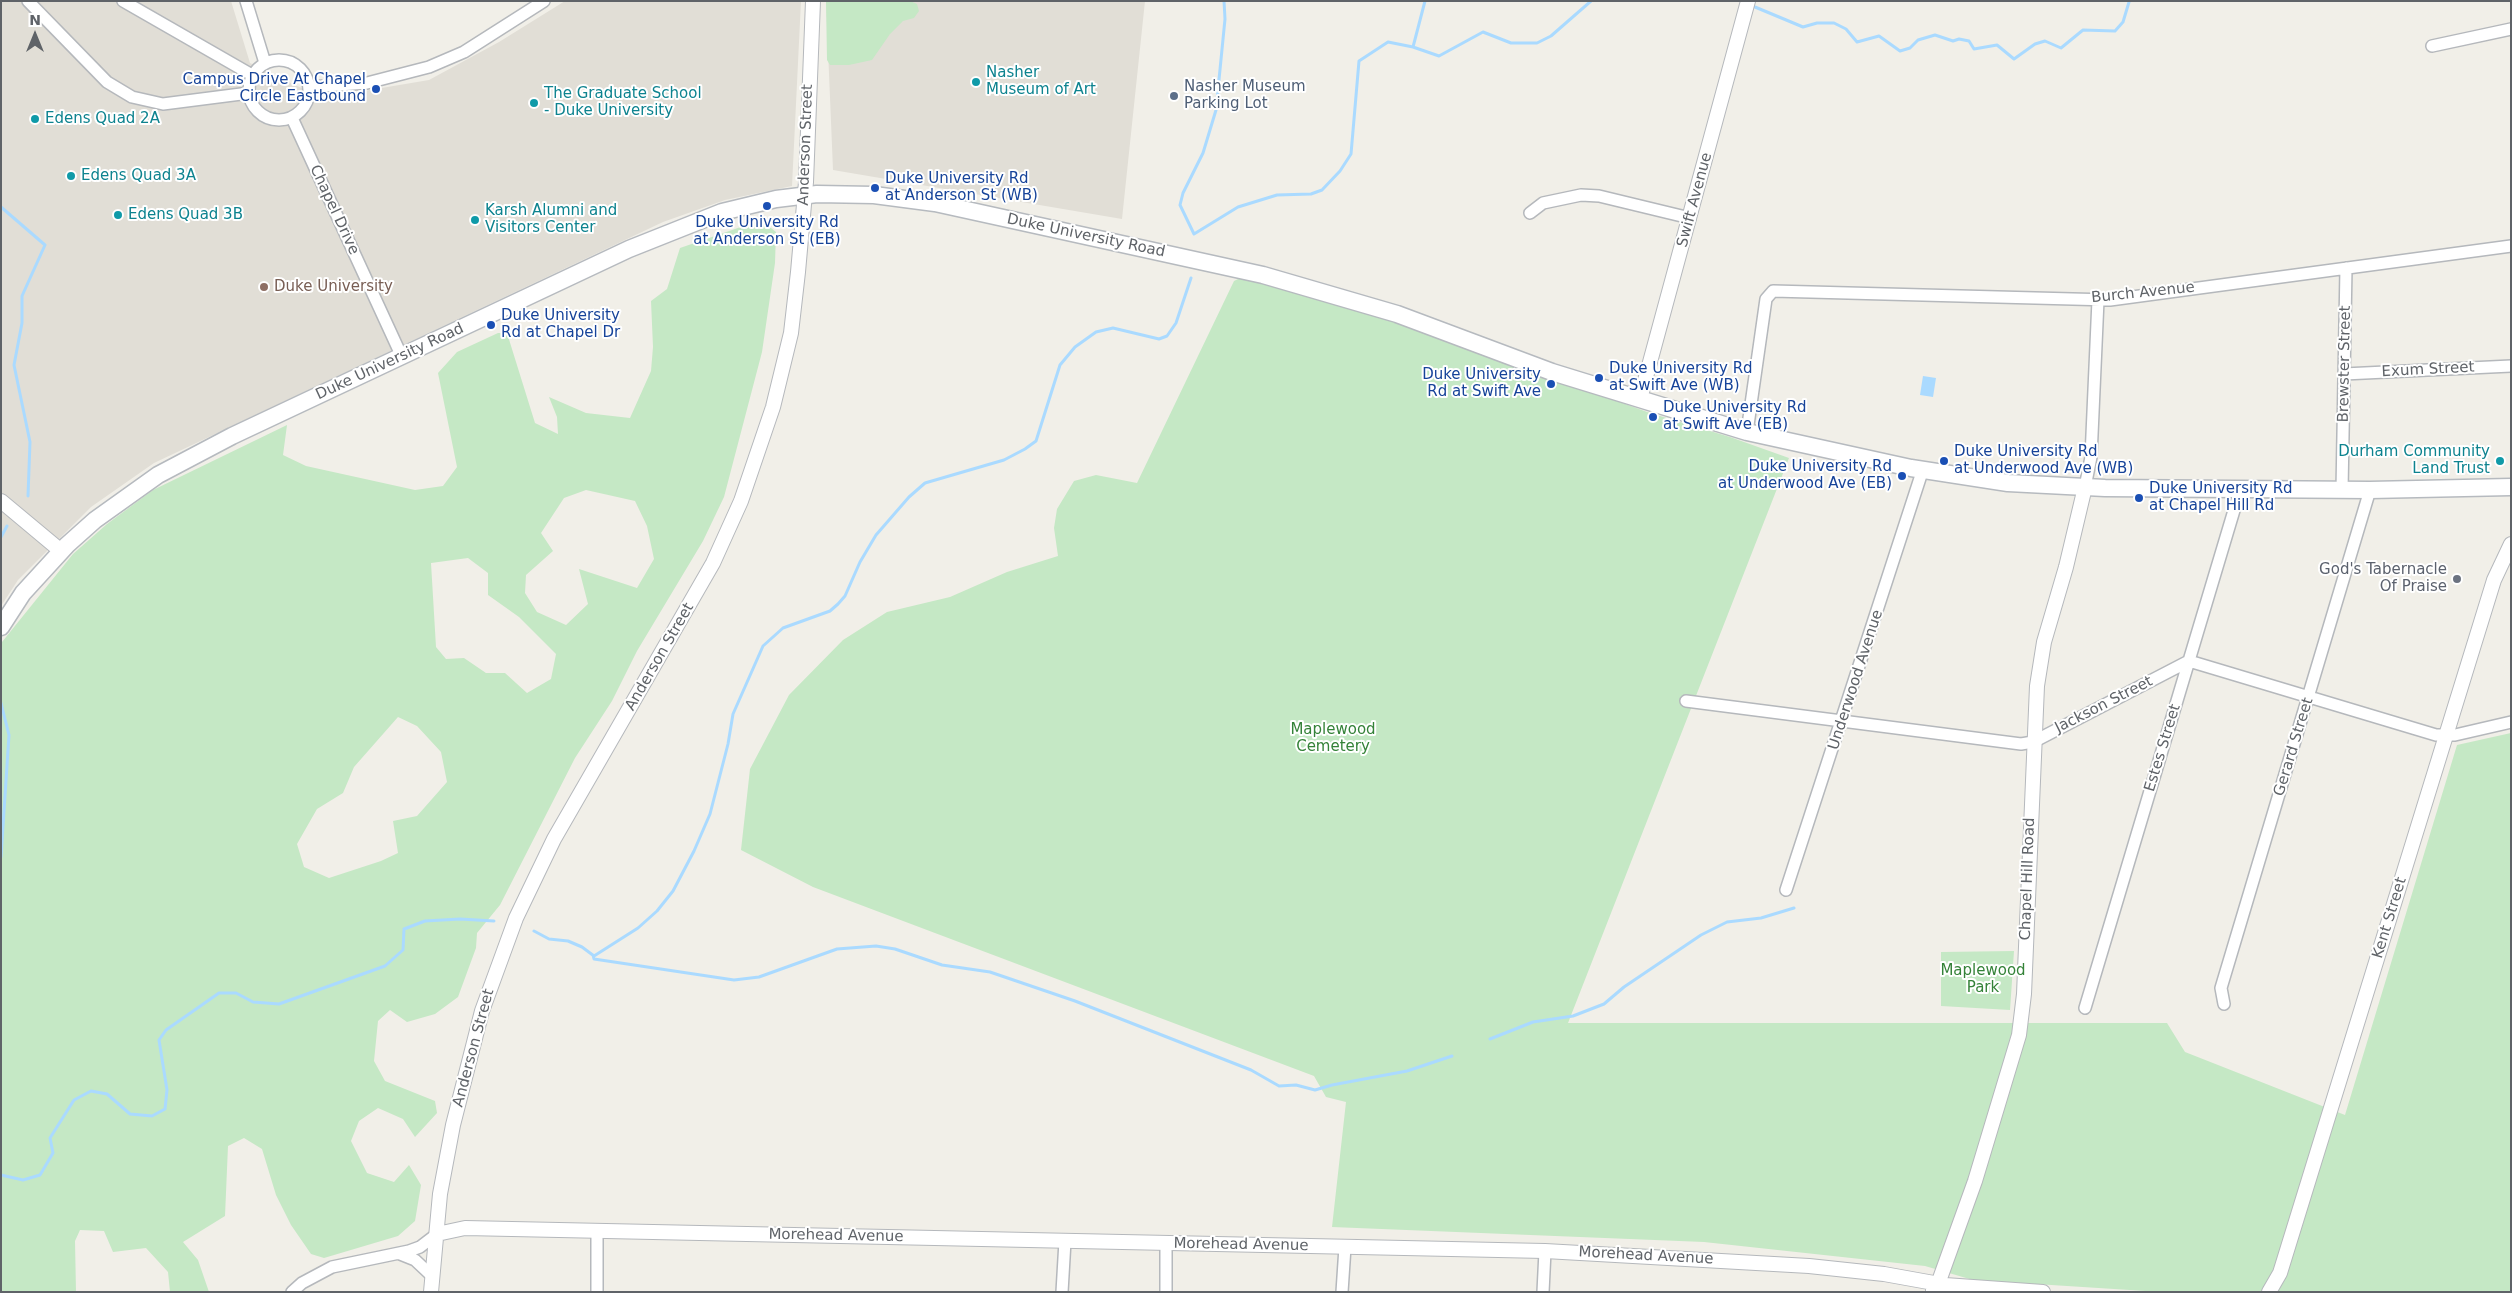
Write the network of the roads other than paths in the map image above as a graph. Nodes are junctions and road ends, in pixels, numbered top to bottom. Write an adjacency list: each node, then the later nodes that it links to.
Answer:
1 (28, 1): 12 (street)
2 (123, 1): 10 (street)
3 (246, 1): 9 (street)
4 (544, 1): 11 (street)
5 (813, 1): 14 (street, Anderson Street)
6 (1748, 1): 16 (street, Swift Avenue)
7 (2511, 29): 8 (street)
8 (2432, 46)
9 (265, 63): 10 (street); 11 (street)
10 (252, 75): 12 (street)
11 (310, 87): 13 (street)
12 (249, 93): 13 (street)
13 (292, 118): 20 (street, Chapel Drive)
14 (805, 194): 20 (main road, Duke University Road); 23 (main road, Duke University Road); 46 (street, Anderson Street)
15 (1530, 213): 16 (street)
16 (1690, 218): 23 (street, Swift Avenue)
17 (2511, 246): 18 (street, Burch Avenue)
18 (2346, 268): 19 (street, Burch Avenue); 22 (street, Brewster Street)
19 (2098, 300): 24 (street, Burch Avenue); 26 (street)
20 (402, 357): 33 (main road, Duke University Road)
21 (2511, 366): 22 (street, Exum Street)
22 (2344, 374): 29 (street, Brewster Street)
23 (1640, 399): 24 (main road, Duke University Road)
24 (1747, 432): 25 (main road, Duke University Road)
25 (1923, 470): 26 (main road, Duke University Road); 39 (street, Underwood Avenue)
26 (2085, 487): 27 (main road, Duke University Road); 41 (street, Chapel Hill Road)
27 (2241, 487): 29 (main road, Duke University Road); 35 (street, Estes Street)
28 (2511, 487): 30 (main road, Duke University Road)
29 (2342, 490): 30 (main road, Duke University Road)
30 (2370, 490): 36 (street, Gerard Street)
31 (1, 501): 33 (street)
32 (2511, 544): 40 (street, Kent Street)
33 (61, 551): 34 (main road, Duke University Road)
34 (1, 626)
35 (2189, 661): 36 (street); 41 (street, Jackson Street); 44 (street, Estes Street)
36 (2309, 696): 40 (street); 43 (street, Gerard Street)
37 (1686, 701): 39 (street, Jackson Street)
38 (2511, 722): 40 (street)
39 (1842, 723): 41 (street, Jackson Street); 42 (street, Underwood Avenue)
40 (2446, 736): 63 (street, Kent Street)
41 (2033, 742): 53 (street, Chapel Hill Road)
42 (1786, 890)
43 (2224, 1004)
44 (2085, 1008)
45 (597, 1232): 46 (street, Morehead Avenue); 47 (street, Morehead Avenue); 58 (street)
46 (437, 1234): 51 (street); 52 (street, Anderson Street)
47 (1065, 1241): 48 (street, Morehead Avenue); 59 (street)
48 (1166, 1243): 49 (street, Morehead Avenue); 60 (street)
49 (1345, 1247): 50 (street, Morehead Avenue); 61 (street)
50 (1545, 1251): 53 (street, Morehead Avenue); 62 (street)
51 (398, 1254): 52 (street); 56 (street)
52 (432, 1276): 57 (street, Anderson Street)
53 (1935, 1288): 54 (street, Morehead Avenue)
54 (1978, 1290): 55 (street, Morehead Avenue)
55 (2034, 1291)
56 (292, 1292)
57 (431, 1292)
58 (597, 1292)
59 (1062, 1292)
60 (1166, 1292)
61 (1342, 1292)
62 (1543, 1292)
63 (2270, 1292)

